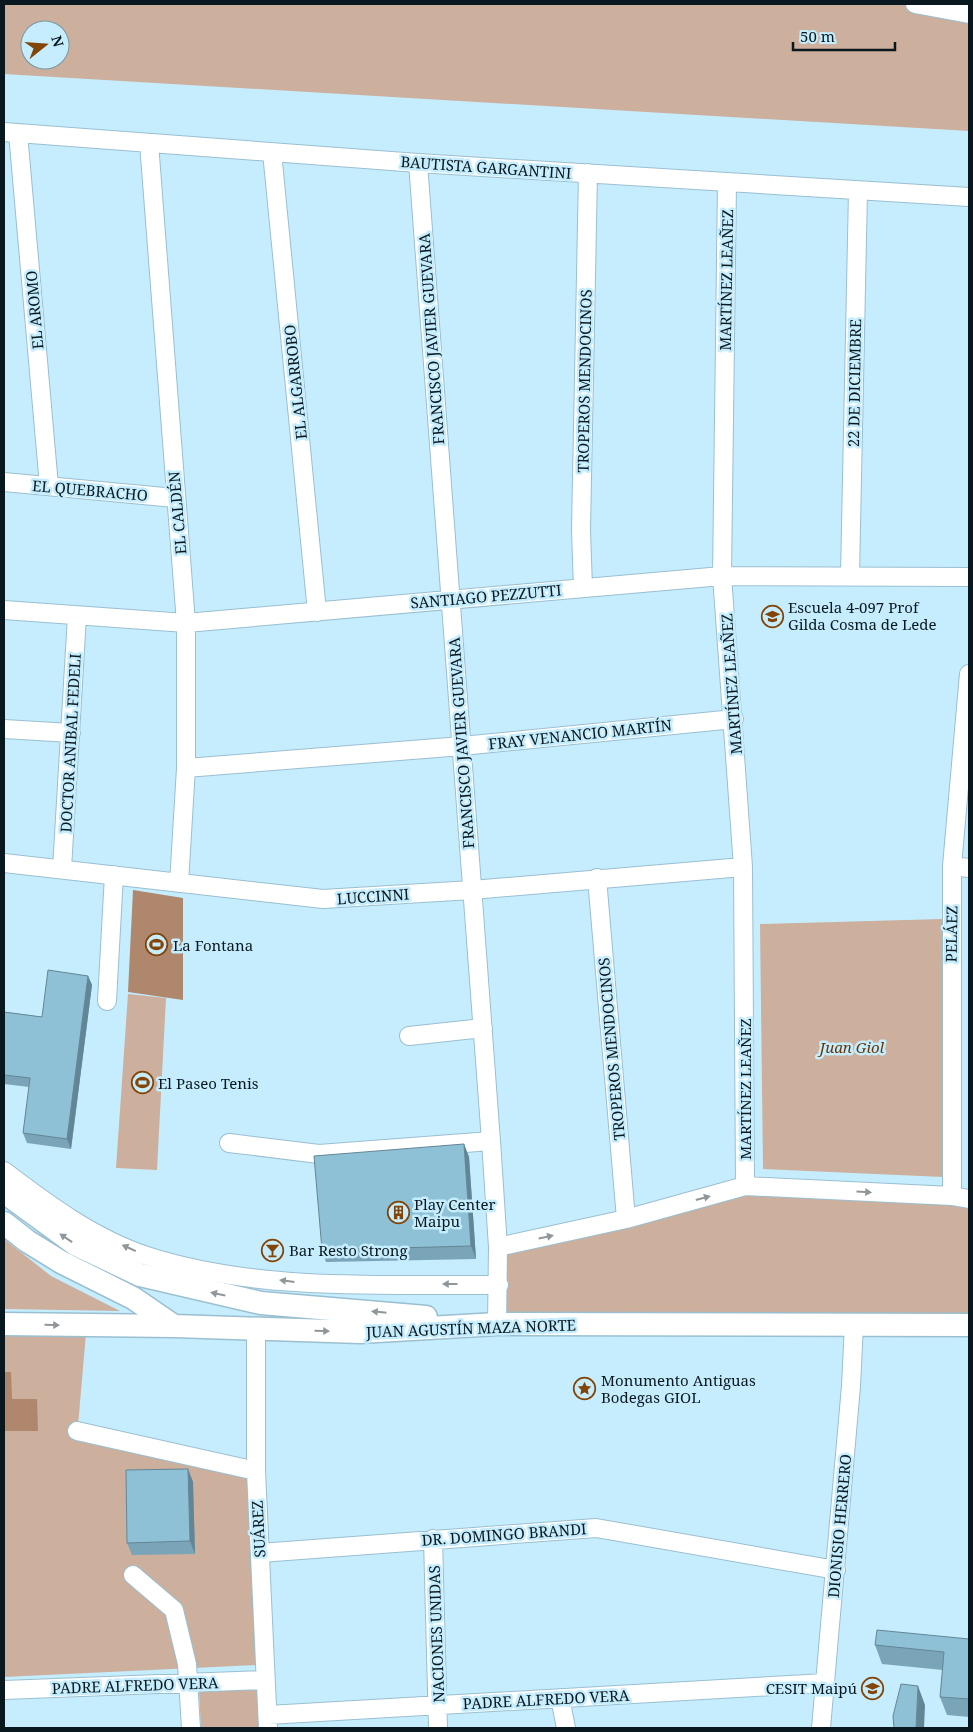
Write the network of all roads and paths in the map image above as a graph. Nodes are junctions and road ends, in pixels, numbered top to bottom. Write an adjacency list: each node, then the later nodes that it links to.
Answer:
1 (915, 4): 2 (street)
2 (969, 14)
3 (11, 133): 4 (street, BAUTISTA GARGANTINI); 12 (street, EL AROMO)
4 (149, 143): 5 (street, BAUTISTA GARGANTINI); 13 (street, EL CALDÉN)
5 (272, 152): 6 (street, BAUTISTA GARGANTINI); 20 (street, EL ALGARROBO)
6 (418, 163): 7 (street, BAUTISTA GARGANTINI); 18 (street, FRANCISCO JAVIER GUEVARA)
7 (588, 173): 8 (street, BAUTISTA GARGANTINI); 17 (street, TROPEROS MENDOCINOS)
8 (727, 182): 9 (street, BAUTISTA GARGANTINI); 15 (street, MARTÍNEZ LEAÑEZ)
9 (858, 191): 10 (street, BAUTISTA GARGANTINI); 14 (street, 22 DE DICIEMBRE)
10 (969, 197)
11 (4, 482): 12 (street, EL QUEBRACHO)
12 (49, 486): 13 (street, EL QUEBRACHO)
13 (175, 498): 22 (street, EL CALDÉN)
14 (850, 575): 15 (street, SANTIAGO PEZZUTTI); 16 (street, SANTIAGO PEZZUTTI)
15 (722, 576): 17 (street, SANTIAGO PEZZUTTI); 25 (street, MARTÍNEZ LEAÑEZ)
16 (969, 577)
17 (583, 588): 18 (street, SANTIAGO PEZZUTTI)
18 (450, 599): 20 (street, SANTIAGO PEZZUTTI); 28 (street, FRANCISCO JAVIER GUEVARA)
19 (4, 610): 21 (street, SANTIAGO PEZZUTTI)
20 (317, 612): 22 (street, SANTIAGO PEZZUTTI)
21 (78, 616): 22 (street, SANTIAGO PEZZUTTI); 27 (street, DOCTOR ANIBAL FEDELI)
22 (186, 623): 29 (street, EL CALDÉN)
23 (969, 674): 24 (street, PELÁEZ)
24 (967, 718): 32 (street, PELÁEZ)
25 (734, 719): 28 (street, FRAY VENANCIO MARTÍN); 31 (street, MARTÍNEZ LEAÑEZ)
26 (4, 729): 27 (street)
27 (71, 734): 33 (street, DOCTOR ANIBAL FEDELI)
28 (462, 746): 29 (street, FRAY VENANCIO MARTÍN); 37 (street, FRANCISCO JAVIER GUEVARA)
29 (186, 768): 36 (street, EL CALDÉN)
30 (4, 863): 33 (street, LUCCINNI)
31 (743, 867): 35 (street, LUCCINNI); 44 (street, MARTÍNEZ LEAÑEZ)
32 (961, 867): 46 (street, PELÁEZ)
33 (62, 869): 34 (street, LUCCINNI)
34 (114, 875): 36 (street, LUCCINNI); 38 (street)
35 (597, 878): 37 (street, LUCCINNI); 47 (street, TROPEROS MENDOCINOS)
36 (179, 883): 37 (street, LUCCINNI)
37 (472, 890): 39 (street, FRANCISCO JAVIER GUEVARA)
38 (107, 1001)
39 (483, 1028): 40 (street); 41 (street, FRANCISCO JAVIER GUEVARA)
40 (409, 1036)
41 (491, 1141): 42 (street); 49 (street, FRANCISCO JAVIER GUEVARA)
42 (229, 1143)
43 (4, 1171): 50 (street, one-way to 43)
44 (745, 1186): 46 (street, one-way to 46); 47 (street, one-way to 44)
45 (4, 1192): 52 (main road, one-way to 45)
46 (961, 1197)
47 (626, 1219): 49 (street, one-way to 47)
48 (4, 1223): 55 (main road)
49 (498, 1247): 50 (street, FRANCISCO JAVIER GUEVARA)
50 (499, 1284): 52 (street, FRANCISCO JAVIER GUEVARA)
51 (4, 1324): 55 (main road, JUAN AGUSTÍN MAZA NORTE, one-way to 55)
52 (497, 1324): 53 (main road, JUAN AGUSTÍN MAZA NORTE); 56 (main road, JUAN AGUSTÍN MAZA NORTE, one-way to 52)
53 (854, 1324): 54 (main road, JUAN AGUSTÍN MAZA NORTE); 61 (street, DIONISIO HERRERO)
54 (969, 1325)
55 (174, 1326): 56 (main road, JUAN AGUSTÍN MAZA NORTE)
56 (256, 1329): 58 (street, SUÁREZ)
57 (77, 1432): 58 (street)
58 (256, 1471): 60 (street, SUÁREZ)
59 (433, 1539): 60 (street, DR. DOMINGO BRANDI); 61 (street, DR. DOMINGO BRANDI); 68 (street, NACIONES UNIDAS)
60 (260, 1553): 63 (street, SUÁREZ)
61 (836, 1570): 65 (street, DIONISIO HERRERO)
62 (133, 1575): 64 (street)
63 (265, 1680): 64 (street, PADRE ALFREDO VERA); 69 (street, SUÁREZ)
64 (189, 1683): 66 (street, PADRE ALFREDO VERA); 70 (street)
65 (824, 1683): 67 (street, PADRE ALFREDO VERA); 73 (street, DIONISIO HERRERO)
66 (4, 1690)
67 (560, 1698): 68 (street, PADRE ALFREDO VERA); 72 (street)
68 (438, 1705): 69 (street, PADRE ALFREDO VERA); 71 (street, NACIONES UNIDAS)
69 (268, 1722)
70 (191, 1728)
71 (438, 1728)
72 (566, 1728)
73 (821, 1728)

